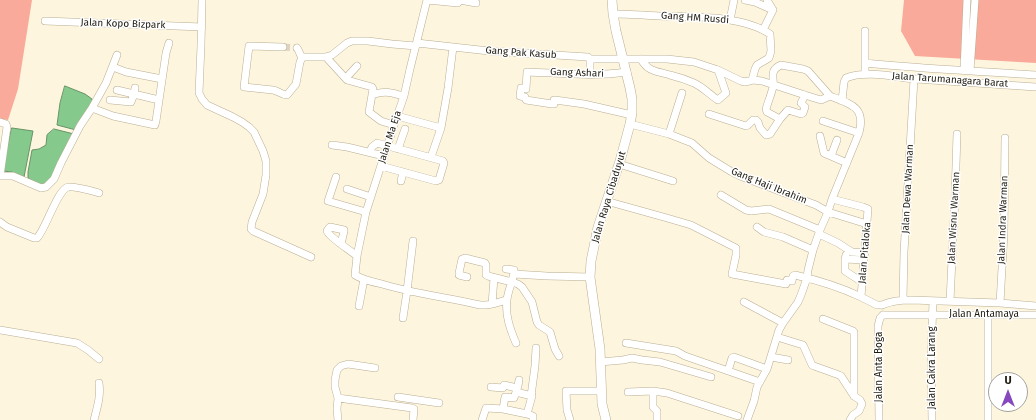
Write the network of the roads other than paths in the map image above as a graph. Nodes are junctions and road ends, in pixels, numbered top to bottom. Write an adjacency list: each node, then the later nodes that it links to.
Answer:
1 (202, 0): 18 (street)
2 (427, 0): 3 (street); 23 (street, Jalan Ma Eja)
3 (460, 0): 11 (street)
4 (612, 0): 15 (main road, Jalan Raya Cibaduyut)
5 (734, 0): 16 (street)
6 (745, 0): 8 (street)
7 (767, 0): 12 (street)
8 (755, 1): 12 (street)
9 (967, 1): 10 (street); 13 (street)
10 (975, 1): 14 (street)
11 (476, 3)
12 (773, 10): 19 (street)
13 (967, 11): 14 (street); 21 (street)
14 (975, 12): 21 (street)
15 (613, 14): 16 (street, Gang HM Rusdi); 31 (main road, Jalan Raya Cibaduyut)
16 (730, 20): 19 (street, Gang HM Rusdi)
17 (45, 21): 18 (street, Jalan Kopo Bizpark)
18 (202, 27): 108 (street)
19 (763, 30): 48 (street)
20 (865, 31): 33 (street)
21 (970, 31): 38 (street)
22 (169, 43): 46 (street)
23 (417, 45): 25 (street, Gang Pak Kasub); 29 (street, Gang Pak Kasub); 55 (street, Jalan Ma Eja)
24 (283, 47): 28 (street)
25 (453, 47): 30 (street, Gang Pak Kasub); 69 (street)
26 (296, 48): 28 (street)
27 (117, 55): 36 (street)
28 (303, 57): 29 (street)
29 (326, 57): 45 (street)
30 (590, 59): 31 (street, Gang Pak Kasub); 42 (street)
31 (623, 59): 32 (street, Gang Pak Kasub); 40 (main road, Jalan Raya Cibaduyut)
32 (641, 59): 37 (street, Gang Pak Kasub); 37 (street)
33 (865, 63): 35 (street, Jalan Tarumanagara Barat); 41 (street)
34 (357, 66): 45 (street)
35 (891, 66): 38 (street, Jalan Tarumanagara Barat); 44 (street)
36 (113, 67): 46 (street); 61 (street)
37 (718, 70): 48 (street, Gang Pak Kasub)
38 (967, 70): 43 (street, Jalan Tarumanagara Barat)
39 (527, 72): 42 (street, Gang Ashari); 64 (street, Gang Haji Ibrahim)
40 (626, 72): 42 (street, Gang Ashari); 64 (main road, Jalan Raya Cibaduyut)
41 (865, 74): 44 (street, Jalan Tarumanagara Barat); 60 (street, Jalan Tarumanagara Barat)
42 (590, 75)
43 (1036, 75)
44 (890, 76): 47 (street, Jalan Tarumanagara Barat)
45 (347, 78): 54 (street)
46 (162, 79): 59 (street)
47 (914, 79): 50 (street, Jalan Tarumanagara Barat); 124 (street, Jalan Dewa Warman)
48 (752, 80): 49 (street, Gang Pak Kasub)
49 (774, 85): 56 (street, Gang Pak Kasub); 57 (street); 65 (street)
50 (1036, 87)
51 (117, 90): 52 (street)
52 (135, 91): 58 (street); 59 (street)
53 (682, 93): 72 (street)
54 (372, 95): 55 (street); 68 (street)
55 (404, 96): 63 (street, Jalan Ma Eja)
56 (805, 96): 57 (street, Gang Pak Kasub); 65 (street)
57 (830, 96): 60 (street)
58 (110, 100)
59 (159, 100): 61 (street)
60 (842, 101): 71 (street)
61 (92, 108): 88 (street)
62 (709, 114): 65 (street)
63 (397, 116): 68 (street, Jalan Ma Eja); 69 (street)
64 (631, 119): 72 (street, Gang Haji Ibrahim); 85 (main road, Jalan Raya Cibaduyut)
65 (780, 119)
66 (823, 121): 71 (street)
67 (0, 122): 88 (street)
68 (394, 124): 78 (street, Jalan Ma Eja)
69 (441, 128): 83 (street)
70 (405, 129): 79 (street)
71 (859, 133): 84 (street)
72 (669, 134): 99 (street, Gang Haji Ibrahim)
73 (957, 134): 126 (street, Jalan Wisnu Warman)
74 (820, 136): 82 (street)
75 (1005, 138): 128 (street, Jalan Indra Warman)
76 (837, 140): 82 (street)
77 (332, 145): 80 (street)
78 (387, 146): 79 (street); 80 (street); 81 (street, Jalan Ma Eja)
79 (398, 149): 83 (street)
80 (370, 152): 81 (street)
81 (384, 156): 86 (street, Jalan Ma Eja)
82 (830, 156): 84 (street)
83 (431, 157): 87 (street)
84 (846, 163): 96 (street)
85 (619, 164): 91 (street); 97 (main road, Jalan Raya Cibaduyut)
86 (381, 166): 87 (street); 95 (street, Jalan Ma Eja)
87 (403, 172): 90 (street)
88 (0, 176)
89 (336, 177): 98 (street)
90 (400, 181)
91 (673, 182)
92 (347, 189): 95 (street)
93 (99, 193): 100 (street)
94 (721, 195): 103 (street)
95 (371, 196): 98 (street, Jalan Ma Eja)
96 (832, 199): 99 (street); 101 (street, Jalan Pitaloka)
97 (606, 202): 115 (main road, Jalan Raya Cibaduyut); 117 (street)
98 (366, 212): 109 (street, Jalan Ma Eja)
99 (828, 212): 101 (street, Gang Haji Ibrahim); 103 (street)
100 (0, 222)
101 (867, 224): 110 (street, Jalan Pitaloka)
102 (757, 227): 106 (street)
103 (820, 232): 106 (street); 107 (street)
104 (413, 240): 121 (street)
105 (341, 244): 109 (street)
106 (813, 250): 117 (street)
107 (848, 250): 110 (street); 111 (street)
108 (311, 256)
109 (357, 256): 118 (street, Jalan Ma Eja)
110 (864, 257): 111 (street); 120 (street, Jalan Pitaloka)
111 (845, 259): 120 (street)
112 (506, 269): 113 (street)
113 (514, 274): 115 (street); 119 (street)
114 (467, 277): 116 (street)
115 (590, 277): 149 (main road, Jalan Raya Cibaduyut)
116 (494, 278): 119 (street); 129 (street)
117 (807, 278): 122 (street); 139 (street)
118 (364, 279): 121 (street); 131 (street)
119 (512, 282): 123 (street); 145 (street)
120 (862, 282): 122 (street, Jalan Pitaloka)
121 (407, 291): 129 (street); 137 (street)
122 (861, 296): 130 (street, Jalan Pitaloka)
123 (507, 300): 129 (street); 143 (street)
124 (903, 300): 125 (street, Jalan Antamaya); 130 (street, Jalan Antamaya)
125 (933, 301): 126 (street, Jalan Antamaya); 135 (street)
126 (950, 301): 128 (street, Jalan Antamaya)
127 (744, 302): 139 (street)
128 (1000, 303): 132 (street, Jalan Antamaya)
129 (492, 304)
130 (882, 305): 134 (street)
131 (359, 306)
132 (1036, 306)
133 (988, 314): 135 (street, Jalan Antamaya); 136 (street, Jalan Antamaya); 184 (street)
134 (883, 315): 135 (street, Jalan Antamaya); 182 (street, Jalan Anta Boga)
135 (932, 315): 183 (street, Jalan Cakra Larang)
136 (1036, 315)
137 (402, 318)
138 (823, 319): 163 (street)
139 (783, 323): 141 (street)
140 (0, 330): 147 (street)
141 (777, 337): 146 (street); 163 (street)
142 (626, 342): 152 (street)
143 (516, 343)
144 (536, 348): 162 (street)
145 (559, 356)
146 (771, 357): 148 (street); 151 (street)
147 (99, 359)
148 (788, 360)
149 (600, 362): 153 (street); 159 (main road, Jalan Raya Cibaduyut)
150 (375, 368): 165 (street)
151 (767, 370): 152 (street); 155 (street)
152 (728, 371): 155 (street)
153 (711, 377)
154 (519, 380): 158 (street)
155 (760, 382): 180 (street)
156 (99, 383): 171 (street)
157 (492, 386): 158 (street)
158 (517, 390): 162 (street); 168 (street)
159 (602, 391): 177 (street); 178 (main road, Jalan Raya Cibaduyut)
160 (653, 391): 161 (street); 170 (street); 179 (street)
161 (628, 392)
162 (531, 396): 169 (street)
163 (854, 396): 181 (street)
164 (398, 397): 166 (street)
165 (338, 398): 172 (street); 173 (street)
166 (418, 401): 167 (street); 174 (street)
167 (439, 403)
168 (503, 409): 169 (street); 175 (street)
169 (527, 414): 176 (street)
170 (738, 416)
171 (94, 420)
172 (338, 420)
173 (413, 420)
174 (417, 420)
175 (482, 420)
176 (533, 420)
177 (570, 420)
178 (606, 420)
179 (657, 420)
180 (747, 420)
181 (850, 420)
182 (879, 420)
183 (932, 420)
184 (988, 420)

